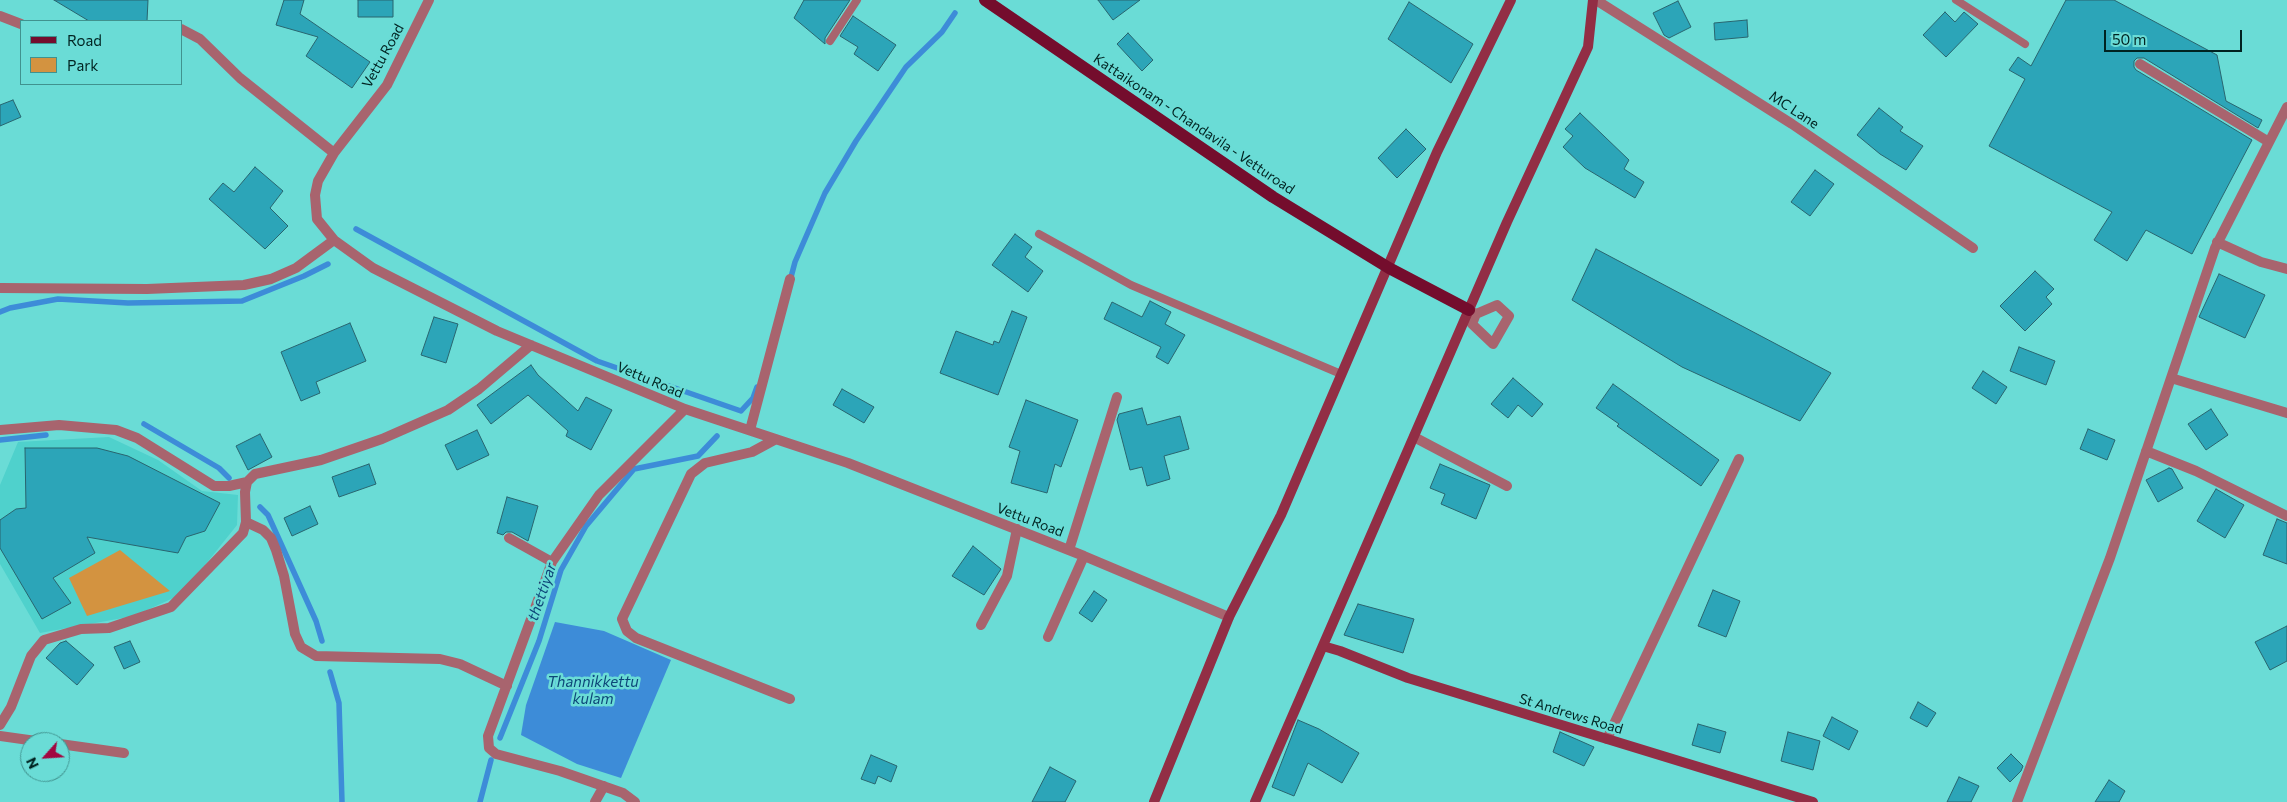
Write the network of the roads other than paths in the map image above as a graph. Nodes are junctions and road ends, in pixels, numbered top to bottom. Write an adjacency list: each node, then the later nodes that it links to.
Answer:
1 (429, 0): 15 (street, Vettu Road)
2 (857, 0): 10 (lane)
3 (985, 0): 20 (main road, Kattaikonam - Chandavila - Vetturoad)
4 (1512, 0): 20 (street)
5 (1594, 0): 19 (street, MC Lane); 24 (street)
6 (1956, 0): 11 (lane)
7 (0, 16): 8 (street)
8 (20, 24)
9 (182, 30): 15 (street)
10 (830, 41)
11 (2025, 44)
12 (2140, 64): 14 (street)
13 (2287, 107): 14 (street)
14 (2269, 142): 18 (street)
15 (334, 153): 17 (street, Vettu Road)
16 (1039, 234): 26 (lane)
17 (334, 240): 23 (street); 25 (street, Vettu Road)
18 (2217, 242): 21 (street); 27 (street)
19 (1973, 248)
20 (1389, 268): 24 (main road, Kattaikonam - Chandavila - Vetturoad); 26 (street)
21 (2287, 269)
22 (790, 279): 32 (street)
23 (0, 288)
24 (1472, 312): 33 (street)
25 (531, 345): 29 (street, Vettu Road); 37 (street)
26 (1341, 374): 46 (street)
27 (2171, 378): 30 (street); 35 (street)
28 (1117, 397): 43 (street)
29 (685, 409): 32 (street, Vettu Road); 45 (street)
30 (2287, 413)
31 (0, 430): 37 (street)
32 (750, 430): 34 (street, Vettu Road)
33 (1414, 437): 38 (street); 49 (street)
34 (776, 439): 41 (street, Vettu Road); 51 (street)
35 (2146, 451): 39 (street); 64 (street)
36 (1739, 459): 55 (street)
37 (247, 482): 40 (street)
38 (1507, 486)
39 (2287, 516)
40 (246, 522): 50 (street); 52 (street)
41 (1017, 529): 43 (street, Vettu Road); 47 (street)
42 (509, 538): 45 (street)
43 (1069, 550): 44 (street, Vettu Road)
44 (1084, 556): 46 (street, Vettu Road); 48 (street)
45 (552, 562): 50 (street)
46 (1229, 617): 61 (street)
47 (981, 625)
48 (1048, 637)
49 (1323, 646): 55 (street, St Andrews Road); 62 (street)
50 (508, 686): 58 (street)
51 (790, 699)
52 (0, 725)
53 (0, 736): 54 (street)
54 (20, 739)
55 (1607, 739): 63 (street, St Andrews Road)
56 (70, 745): 57 (street)
57 (124, 753)
58 (604, 786): 59 (street); 60 (street)
59 (595, 802)
60 (635, 802)
61 (1154, 802)
62 (1255, 802)
63 (1813, 802)
64 (2017, 802)

